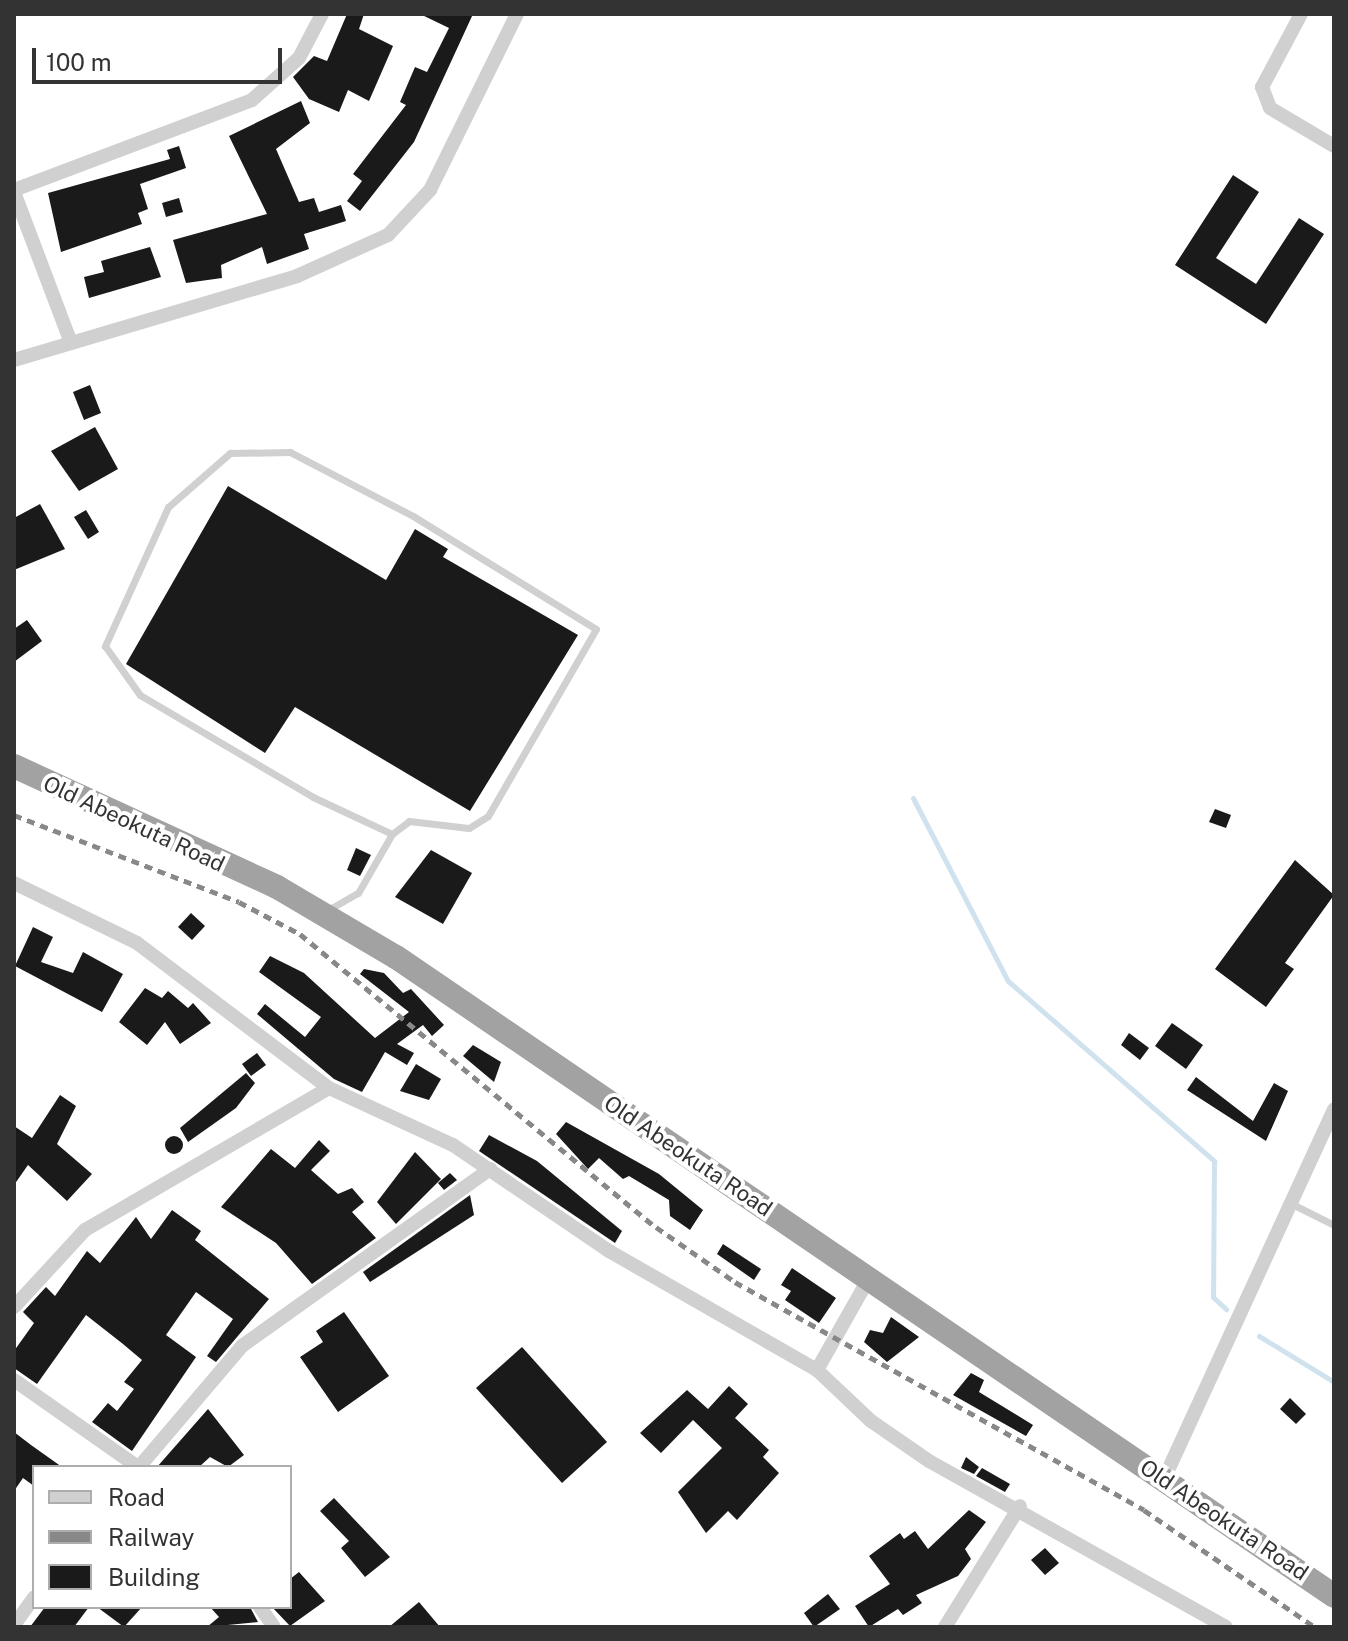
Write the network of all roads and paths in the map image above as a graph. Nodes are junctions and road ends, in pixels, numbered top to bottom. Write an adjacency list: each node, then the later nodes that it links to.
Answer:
1 (322, 14): 5 (street)
2 (517, 14): 6 (street)
3 (1301, 14): 4 (street)
4 (1334, 146)
5 (14, 191): 6 (street)
6 (71, 343): 7 (street)
7 (14, 360)
8 (14, 766): 11 (highway, Old Abeokuta Road)
9 (392, 834): 9 (lane); 11 (lane)
10 (14, 883): 12 (street)
11 (322, 913): 17 (highway, Old Abeokuta Road)
12 (329, 1088): 14 (street); 18 (street)
13 (1334, 1109): 15 (street)
14 (490, 1169): 19 (street); 22 (street)
15 (1290, 1203): 16 (lane); 23 (street)
16 (1334, 1225)
17 (869, 1278): 19 (street); 23 (highway, Old Abeokuta Road)
18 (14, 1307)
19 (817, 1370): 24 (street)
20 (14, 1380): 21 (street)
21 (135, 1465)
22 (140, 1465)
23 (1164, 1479): 25 (highway, Old Abeokuta Road)
24 (1020, 1506): 30 (street); 31 (street)
25 (1334, 1596)
26 (32, 1600): 28 (street)
27 (261, 1609): 29 (street)
28 (14, 1625)
29 (274, 1627)
30 (945, 1627)
31 (1226, 1627)

